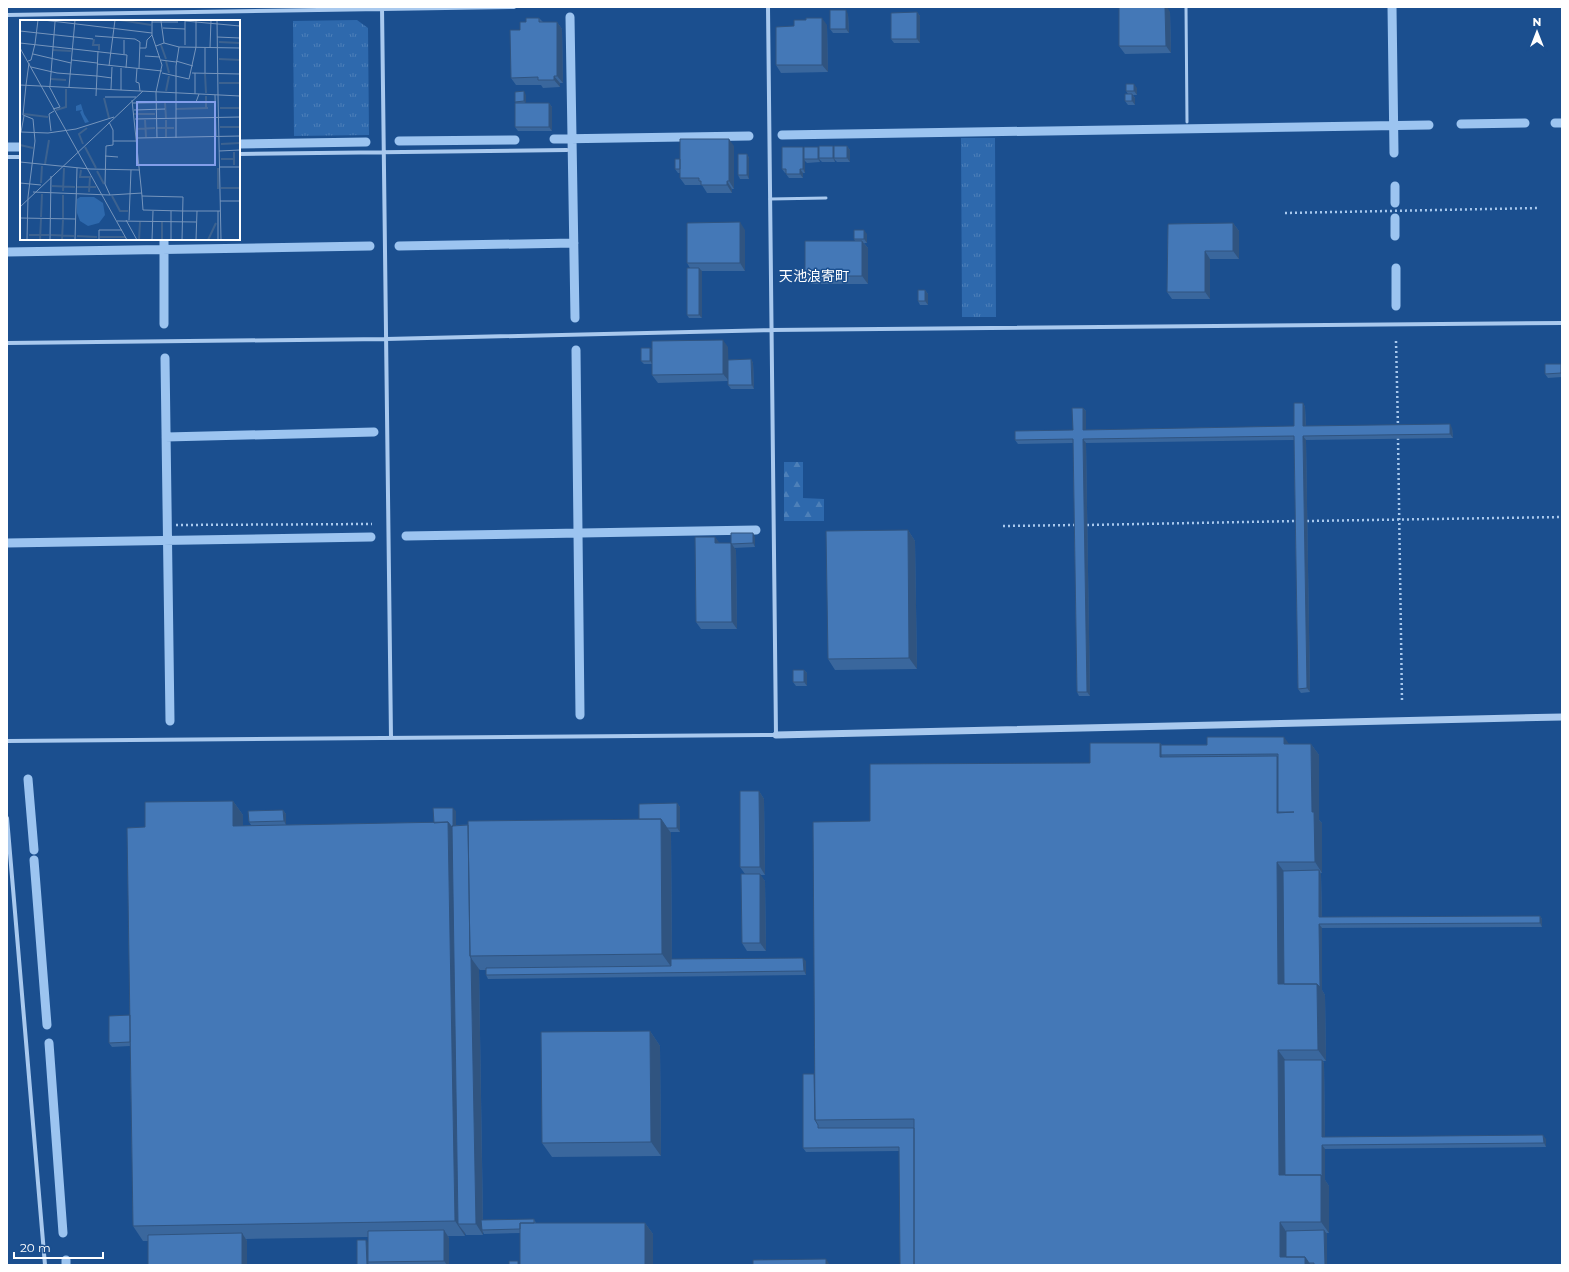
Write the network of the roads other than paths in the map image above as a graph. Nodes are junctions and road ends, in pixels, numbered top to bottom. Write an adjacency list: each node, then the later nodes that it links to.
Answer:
1 (514, 7): 4 (street)
2 (768, 7): 13 (street)
3 (1186, 7): 6 (lane)
4 (382, 8): 5 (street); 8 (street)
5 (7, 15)
6 (1187, 122)
7 (567, 150): 8 (street)
8 (384, 152): 9 (street); 16 (street)
9 (240, 154)
10 (7, 157): 11 (street)
11 (20, 157)
12 (826, 198): 13 (lane)
13 (770, 199): 15 (street)
14 (1562, 323): 15 (street)
15 (771, 330): 16 (street); 19 (street)
16 (386, 339): 17 (street); 20 (street)
17 (7, 344)
18 (1562, 717): 19 (street)
19 (776, 735): 20 (street)
20 (391, 738): 21 (street)
21 (7, 741)
22 (7, 818): 23 (street)
23 (45, 1265)

